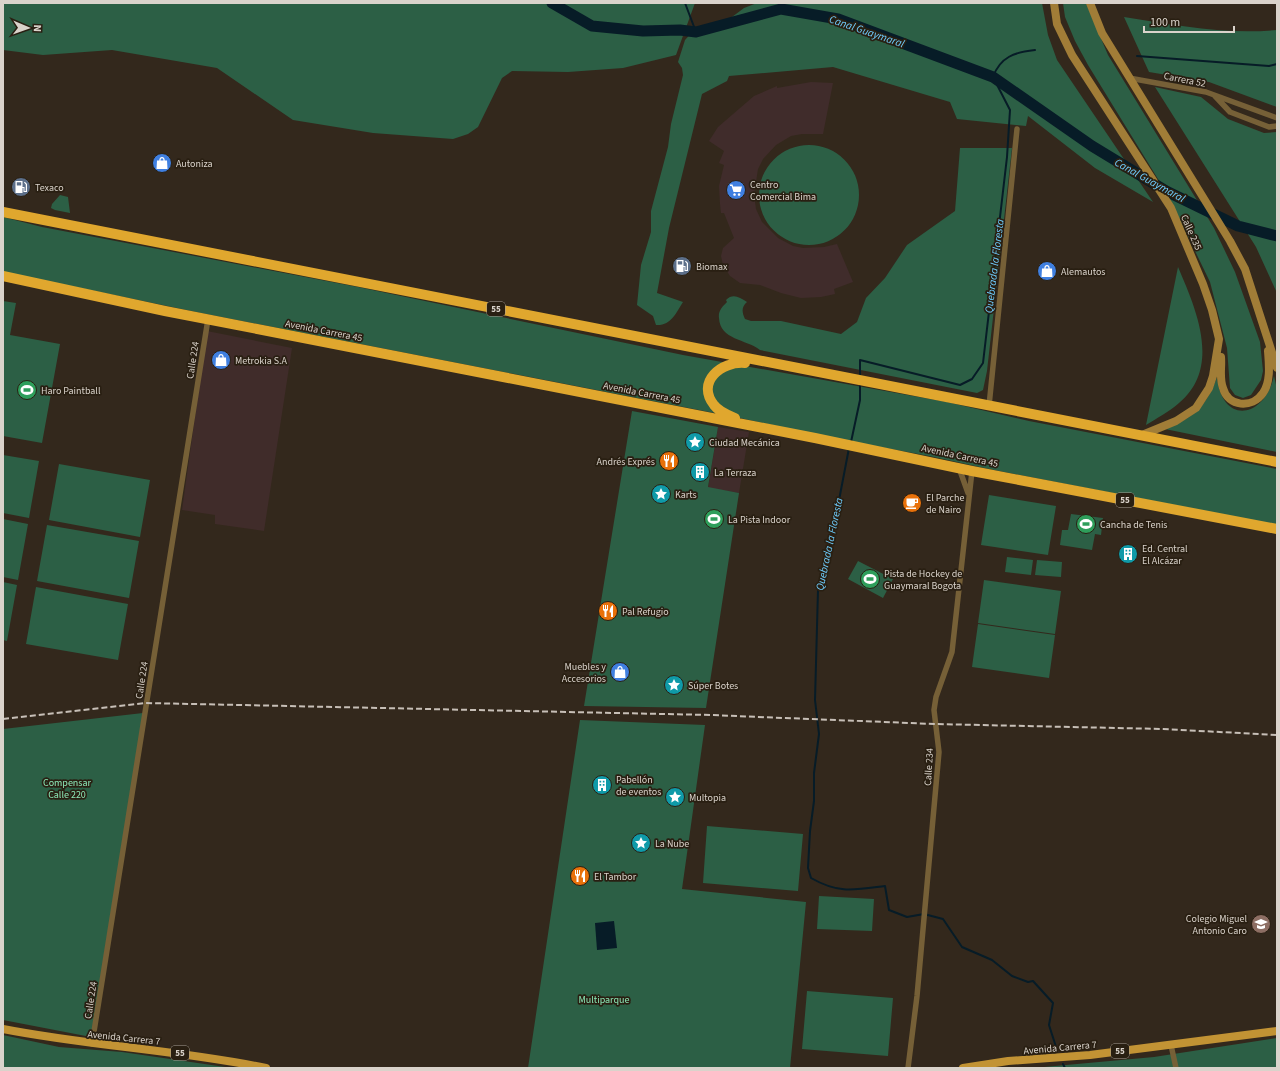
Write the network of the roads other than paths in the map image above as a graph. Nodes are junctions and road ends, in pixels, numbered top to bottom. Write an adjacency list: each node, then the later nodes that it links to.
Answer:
1 (1054, 3): 16 (main road, Calle 235)
2 (1090, 3): 3 (main road)
3 (1129, 78): 4 (street, Carrera 52); 5 (main road)
4 (1152, 82): 5 (street, Carrera 52); 6 (street, Carrera 52)
5 (1138, 93): 15 (main road)
6 (1213, 95): 7 (street, Carrera 52); 8 (street, Carrera 52)
7 (1234, 103): 8 (street); 9 (street, Carrera 52)
8 (1230, 112): 10 (street, Carrera 52)
9 (1277, 118)
10 (1277, 126)
11 (1017, 129): 19 (street)
12 (3, 212): 17 (highway, 55)
13 (3, 276): 14 (highway, Avenida Carrera 45 / 55)
14 (208, 319): 20 (highway, Avenida Carrera 45 / 55); 29 (street, Calle 224)
15 (1267, 336): 16 (main road); 18 (main road)
16 (1219, 339): 21 (main road, Calle 235)
17 (793, 368): 19 (highway, 55); 20 (highway)
18 (1277, 368)
19 (989, 406): 21 (highway, 55)
20 (775, 430): 23 (highway, Avenida Carrera 45 / 55)
21 (1142, 436): 22 (highway, 55)
22 (1277, 462)
23 (959, 468): 24 (highway, Avenida Carrera 45 / 55); 25 (street)
24 (972, 470): 25 (street, Calle 234); 26 (highway, Avenida Carrera 45 / 55)
25 (969, 495): 32 (street, Calle 234)
26 (1277, 529)
27 (3, 1029): 29 (main road, Avenida Carrera 7)
28 (1277, 1031): 30 (main road, Avenida Carrera 7 / 55)
29 (92, 1044): 31 (main road, Avenida Carrera 7 / 55)
30 (1171, 1045): 33 (main road, Avenida Carrera 7 / 55); 34 (street)
31 (266, 1068)
32 (908, 1068)
33 (963, 1068)
34 (1176, 1068)

